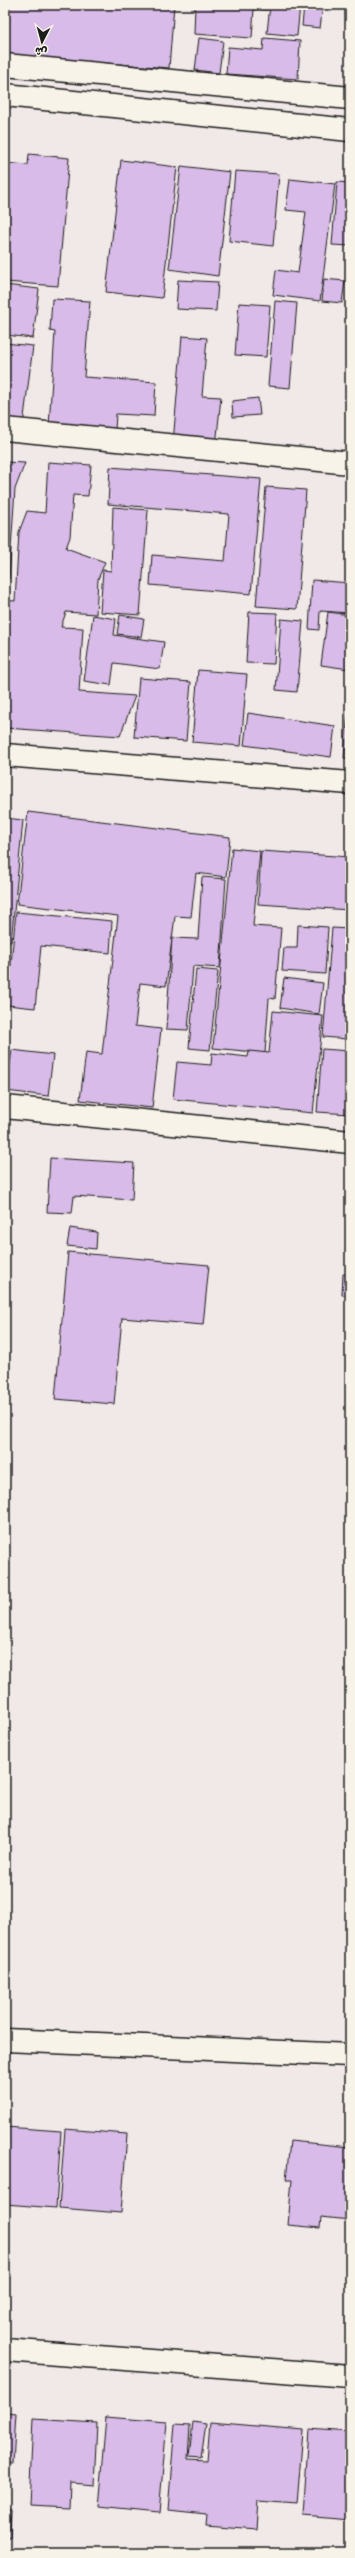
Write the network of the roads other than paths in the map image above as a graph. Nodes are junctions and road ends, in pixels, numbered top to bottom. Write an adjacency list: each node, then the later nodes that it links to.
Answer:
1 (5, 65): 3 (street)
2 (5, 95): 4 (street)
3 (350, 98)
4 (350, 130)
5 (5, 429): 6 (street)
6 (350, 463)
7 (5, 755): 8 (street)
8 (350, 783)
9 (5, 1107): 10 (street)
10 (350, 1142)
11 (5, 2040): 12 (street)
12 (350, 2055)
13 (5, 2350): 14 (street)
14 (350, 2376)

